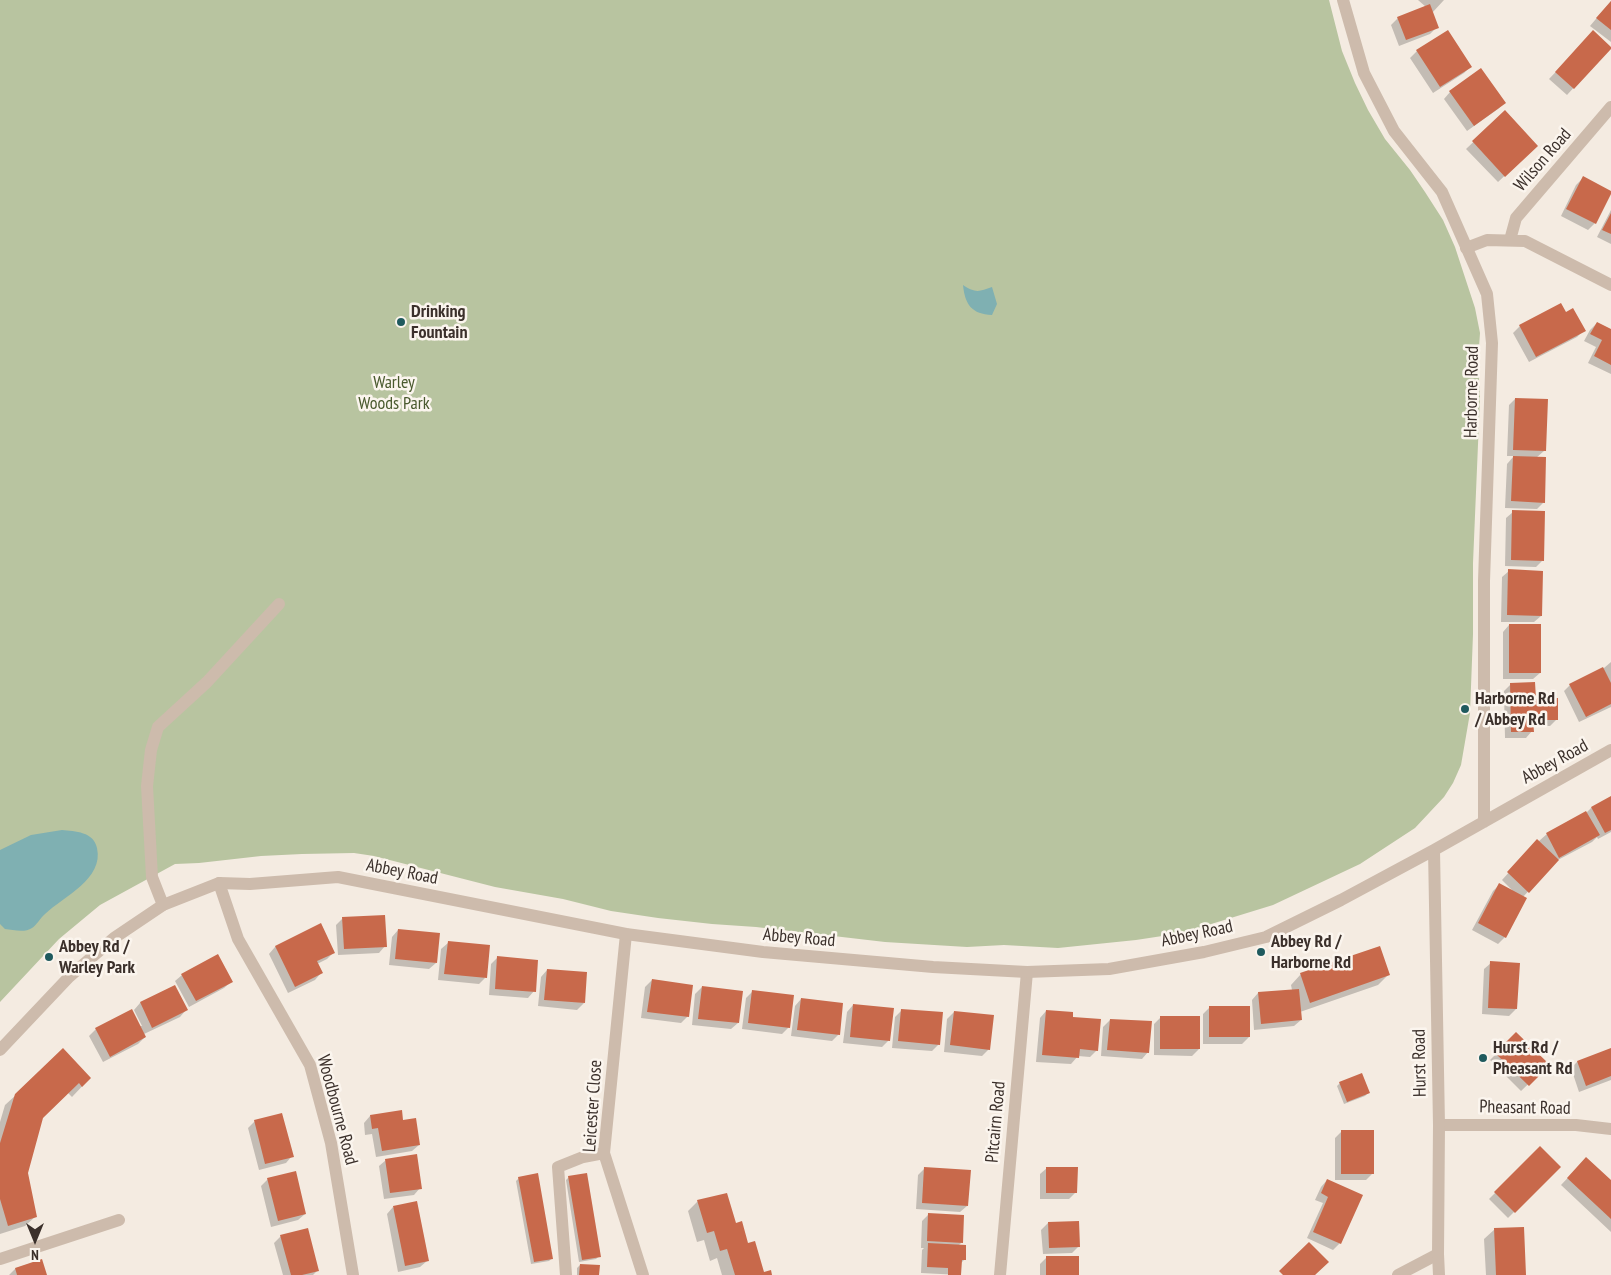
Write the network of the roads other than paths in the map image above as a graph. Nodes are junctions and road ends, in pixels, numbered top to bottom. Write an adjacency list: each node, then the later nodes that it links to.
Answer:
1 (1345, 1): 4 (street, Harborne Road)
2 (1611, 108): 3 (street, Wilson Road)
3 (1510, 240): 4 (street); 5 (street)
4 (1466, 248): 8 (street, Harborne Road)
5 (1611, 285)
6 (279, 604): 11 (street)
7 (1611, 750): 8 (street, Abbey Road)
8 (1484, 822): 9 (street, Abbey Road)
9 (1434, 850): 13 (street, Abbey Road); 15 (street, Hurst Road)
10 (219, 883): 11 (street, Abbey Road); 12 (street, Abbey Road); 21 (street, Woodbourne Road)
11 (163, 905): 14 (street, Abbey Road)
12 (626, 934): 13 (street, Abbey Road); 17 (street, Leicester Close)
13 (1027, 972): 24 (street, Pitcairn Road)
14 (0, 1050)
15 (1439, 1124): 16 (street, Pheasant Road); 19 (street, Hurst Road)
16 (1611, 1129)
17 (604, 1153): 22 (street); 23 (street, Leicester Close)
18 (119, 1220): 20 (street)
19 (1438, 1254): 25 (street); 26 (street, Hurst Road)
20 (0, 1259)
21 (353, 1275)
22 (566, 1275)
23 (643, 1275)
24 (1000, 1275)
25 (1398, 1275)
26 (1440, 1275)

